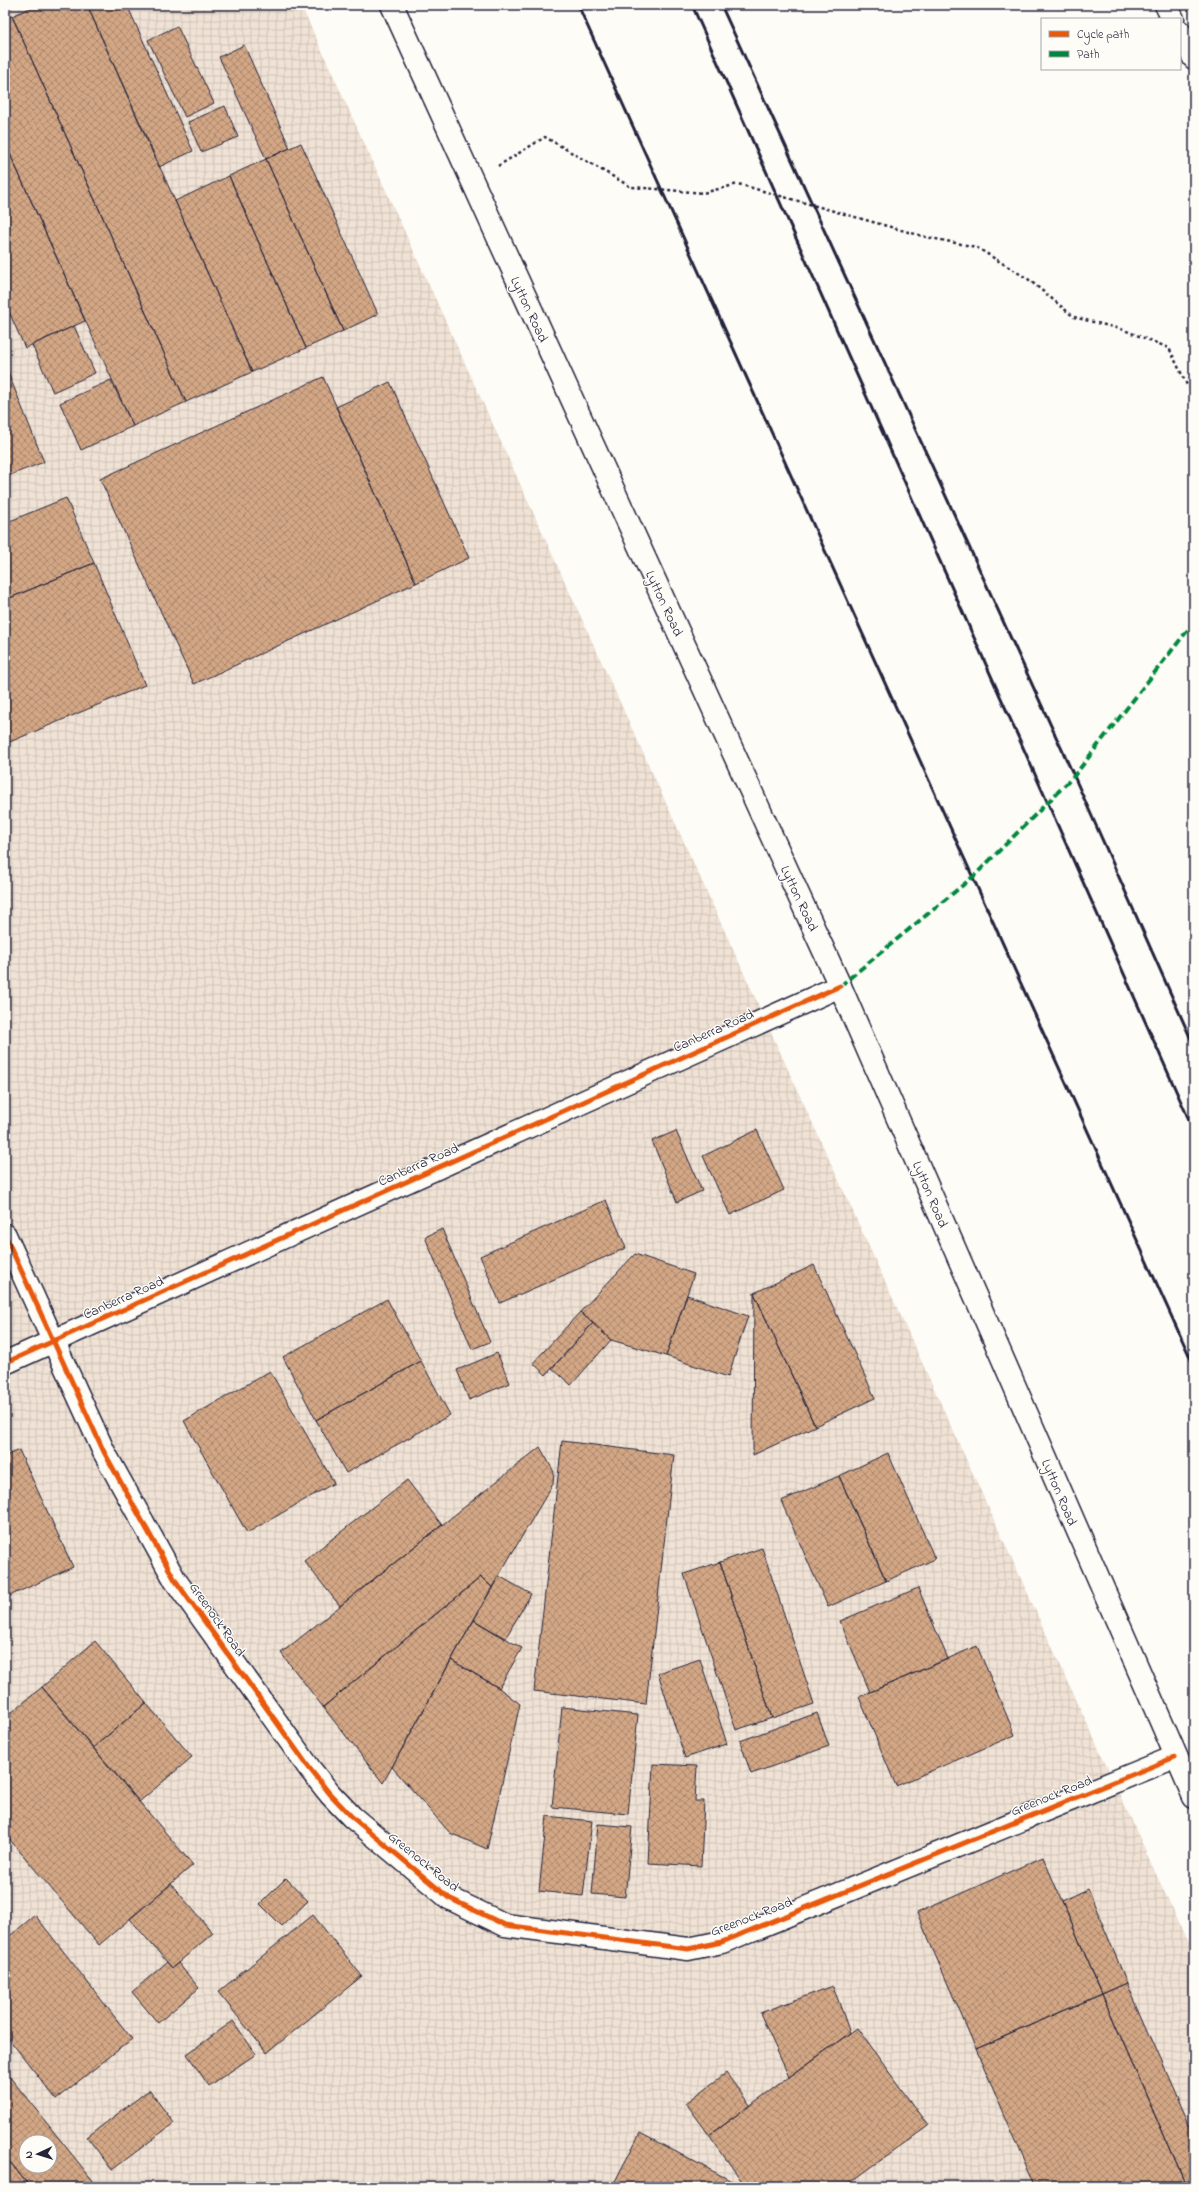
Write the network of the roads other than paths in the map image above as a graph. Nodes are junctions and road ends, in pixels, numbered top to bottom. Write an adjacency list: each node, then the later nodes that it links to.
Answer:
1 (392, 5): 6 (street, Lytton Road)
2 (1166, 5): 3 (street)
3 (1172, 18)
4 (1181, 34): 5 (street)
5 (1194, 58)
6 (840, 986): 8 (street, Canberra Road); 10 (street, Lytton Road)
7 (5, 1235): 8 (street, Greenock Road)
8 (53, 1342): 9 (street, Canberra Road); 10 (street, Greenock Road)
9 (5, 1363)
10 (1175, 1757): 11 (street, Lytton Road)
11 (1194, 1797)

